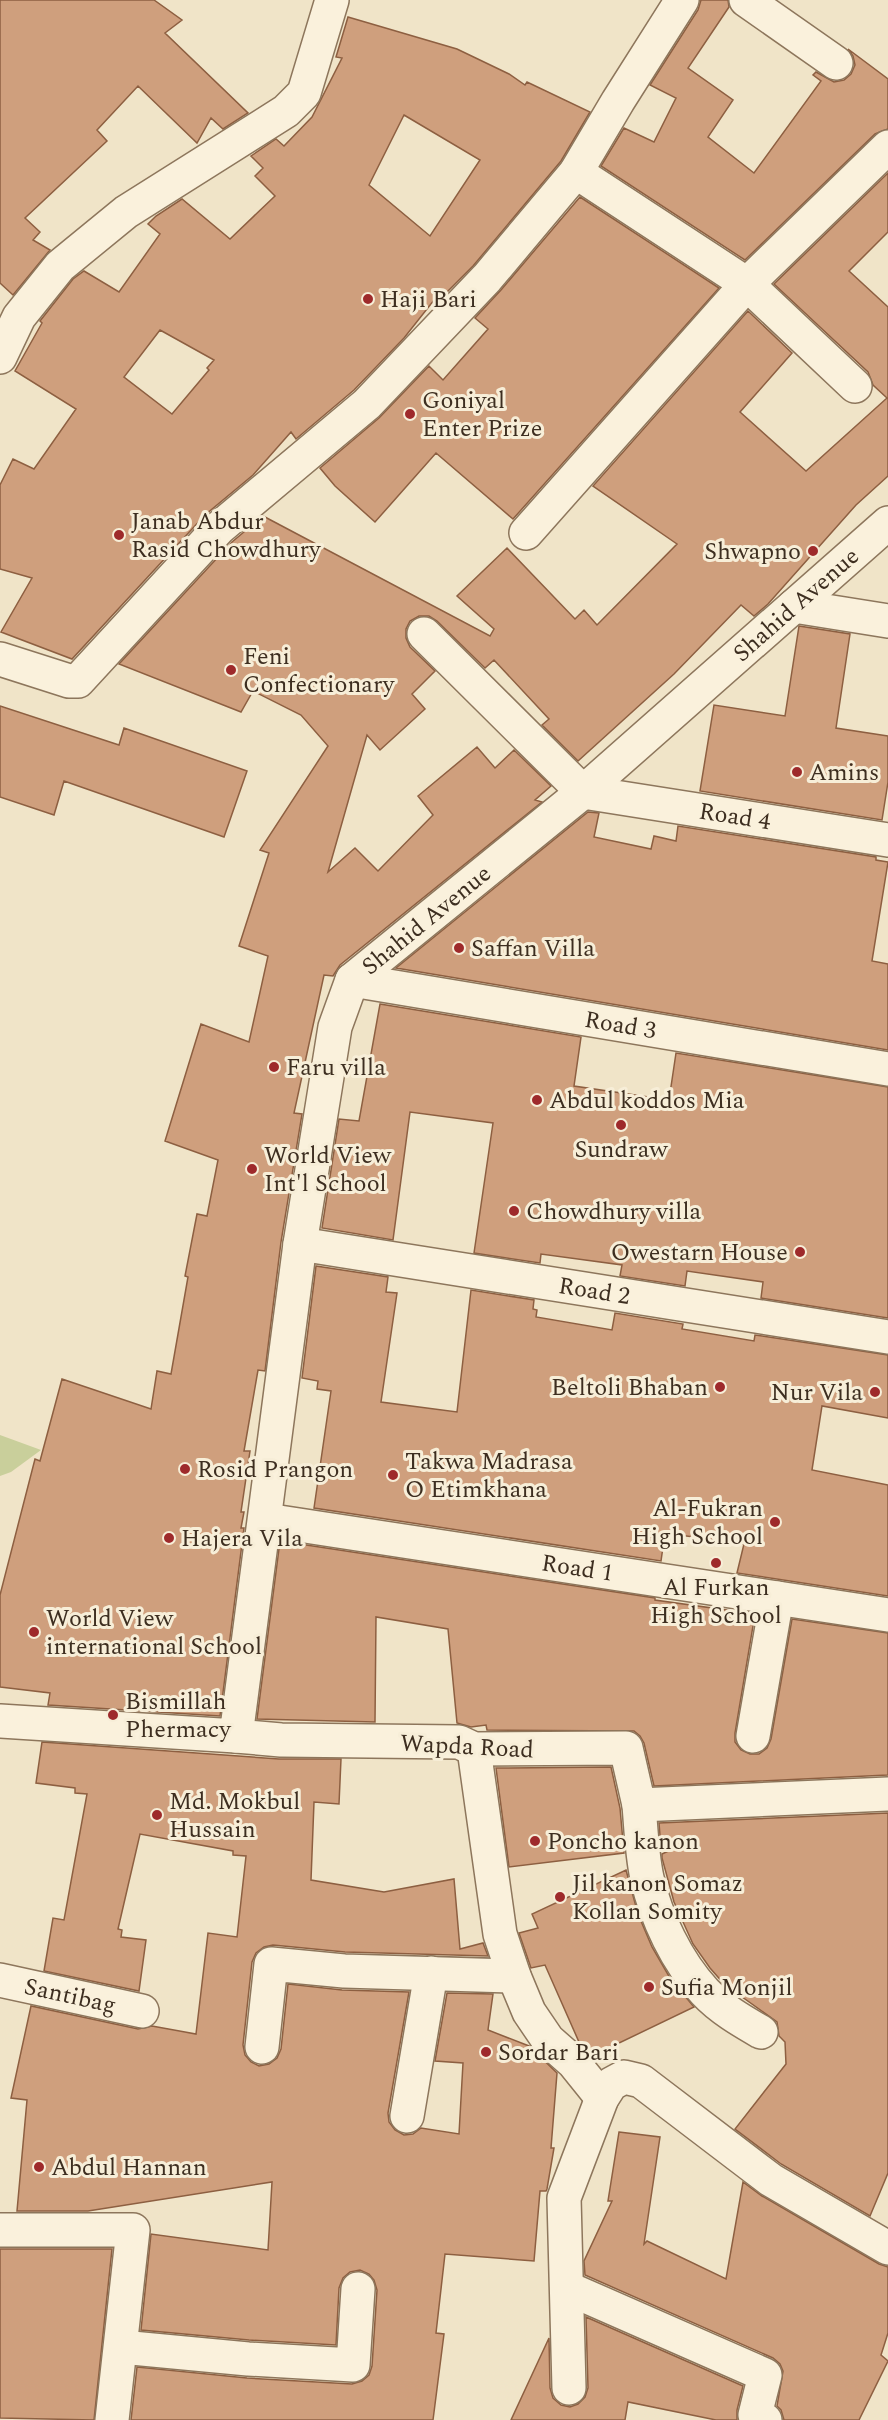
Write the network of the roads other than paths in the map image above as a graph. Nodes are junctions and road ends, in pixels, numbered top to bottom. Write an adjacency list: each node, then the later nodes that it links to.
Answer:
1 (332, 0): 8 (street)
2 (682, 0): 6 (street)
3 (746, 0): 4 (street)
4 (836, 63)
5 (888, 147): 7 (street)
6 (576, 172): 7 (street); 16 (street)
7 (747, 284): 10 (street); 12 (street)
8 (9, 311): 9 (street)
9 (0, 357)
10 (855, 386)
11 (888, 523): 13 (street, Shahid Avenue)
12 (526, 533)
13 (794, 606): 14 (street); 17 (street, Shahid Avenue)
14 (888, 621)
15 (424, 634): 17 (street)
16 (0, 659)
17 (583, 792): 18 (street, Road 4); 19 (street, Shahid Avenue)
18 (888, 840)
19 (352, 980): 20 (street, Road 3); 21 (street, Shahid Avenue)
20 (888, 1068)
21 (300, 1244): 22 (street, Road 2); 23 (street, Shahid Avenue)
22 (888, 1337)
23 (266, 1520): 24 (street, Road 1); 27 (street, Shahid Avenue)
24 (777, 1598): 25 (street, Road 1); 28 (street)
25 (888, 1615)
26 (0, 1721): 27 (street, Wapda Road)
27 (236, 1736): 29 (street, Wapda Road)
28 (753, 1736)
29 (474, 1749): 31 (street, Wapda Road); 33 (street)
30 (888, 1794): 31 (street)
31 (639, 1805): 36 (street)
32 (430, 1974): 33 (street); 37 (street); 39 (street)
33 (514, 1976): 38 (street)
34 (0, 1980): 35 (street, Santibag)
35 (142, 2011)
36 (761, 2032)
37 (262, 2047)
38 (602, 2098): 41 (street); 42 (street)
39 (407, 2116)
40 (0, 2230): 44 (street)
41 (888, 2248)
42 (567, 2288): 45 (street); 47 (street)
43 (358, 2289): 44 (street)
44 (121, 2347): 46 (street)
45 (569, 2388)
46 (112, 2420)
47 (765, 2420)

